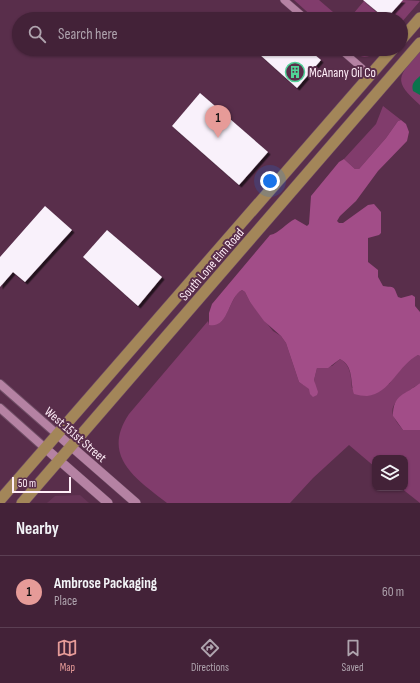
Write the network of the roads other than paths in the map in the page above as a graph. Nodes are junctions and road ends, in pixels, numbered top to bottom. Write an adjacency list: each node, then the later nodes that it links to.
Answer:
1 (284, 0): 2 (street)
2 (298, 12)
3 (420, 18): 4 (main road)
4 (408, 32)
5 (420, 43): 12 (main road, South Lone Elm Road)
6 (348, 56): 8 (street)
7 (387, 56): 8 (main road, South Lone Elm Road)
8 (370, 75): 11 (main road, South Lone Elm Road)
9 (0, 384): 11 (street, West 151st Street)
10 (0, 408): 13 (street)
11 (57, 434): 12 (main road, West 151st Street); 13 (main road, South Lone Elm Road)
12 (72, 446): 14 (main road, South Lone Elm Road); 18 (main road, West 151st Street)
13 (45, 448): 14 (main road); 15 (main road, South Lone Elm Road)
14 (59, 460): 16 (main road, South Lone Elm Road); 17 (main road)
15 (0, 500)
16 (22, 503)
17 (108, 503)
18 (136, 503)

